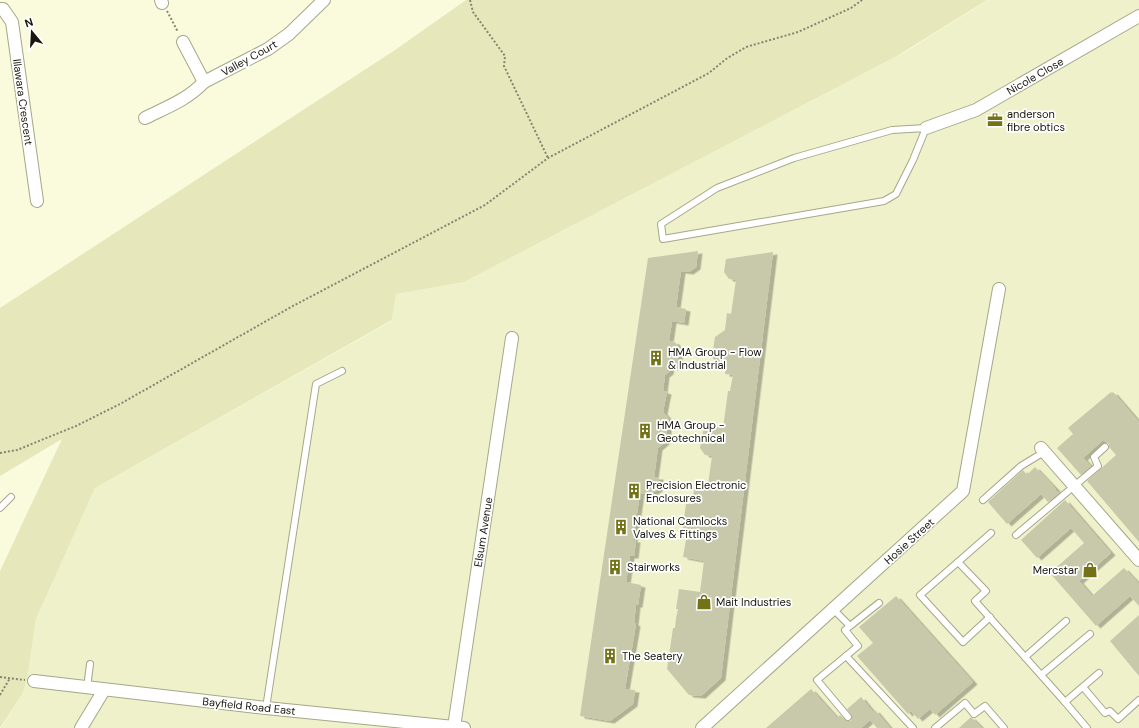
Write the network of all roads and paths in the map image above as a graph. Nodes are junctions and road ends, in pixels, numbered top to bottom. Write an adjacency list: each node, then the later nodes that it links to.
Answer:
1 (324, 0): 8 (street, Valley Court)
2 (470, 0): 11 (path)
3 (862, 0): 11 (path)
4 (162, 2): 7 (path)
5 (0, 10): 12 (street, Illawara Crescent)
6 (1139, 16): 10 (street, Nicole Close)
7 (183, 42): 8 (street)
8 (204, 82): 9 (street, Valley Court)
9 (145, 118)
10 (926, 128): 10 (lane)
11 (548, 158): 18 (path)
12 (37, 201)
13 (999, 288): 28 (street, Hosie Street)
14 (512, 338): 50 (street, Elsum Avenue)
15 (342, 371): 47 (lane)
16 (1105, 447): 19 (lane)
17 (1043, 450): 19 (street); 21 (lane)
18 (0, 453)
19 (1075, 486): 24 (lane); 25 (street)
20 (11, 497): 22 (lane)
21 (983, 500)
22 (0, 508)
23 (991, 533): 26 (lane)
24 (1016, 534)
25 (1139, 560)
26 (958, 562): 29 (lane); 29 (lane)
27 (879, 603): 31 (lane)
28 (833, 609): 31 (lane); 52 (street, Hosie Street)
29 (990, 617): 34 (lane)
30 (1066, 621): 34 (lane)
31 (850, 626): 33 (lane)
32 (1090, 634): 37 (lane)
33 (846, 656): 48 (lane); 53 (lane)
34 (1025, 657): 37 (lane)
35 (90, 664): 42 (lane)
36 (1099, 673): 41 (lane)
37 (1041, 675): 46 (lane)
38 (0, 677): 39 (path)
39 (10, 678): 40 (path); 44 (path)
40 (34, 681): 42 (street, Bayfield Road East)
41 (1083, 687): 45 (lane); 46 (lane)
42 (87, 688): 43 (street, Bayfield Road East)
43 (104, 690): 47 (street, Bayfield Road East); 51 (street)
44 (0, 695)
45 (1139, 700)
46 (1065, 702): 56 (lane)
47 (266, 708): 49 (street, Bayfield Road East)
48 (848, 717)
49 (346, 722): 50 (street, Bayfield Road East)
50 (459, 727)
51 (81, 728)
52 (702, 728)
53 (913, 728)
54 (935, 728): 55 (lane)
55 (1004, 728)
56 (1087, 728)

